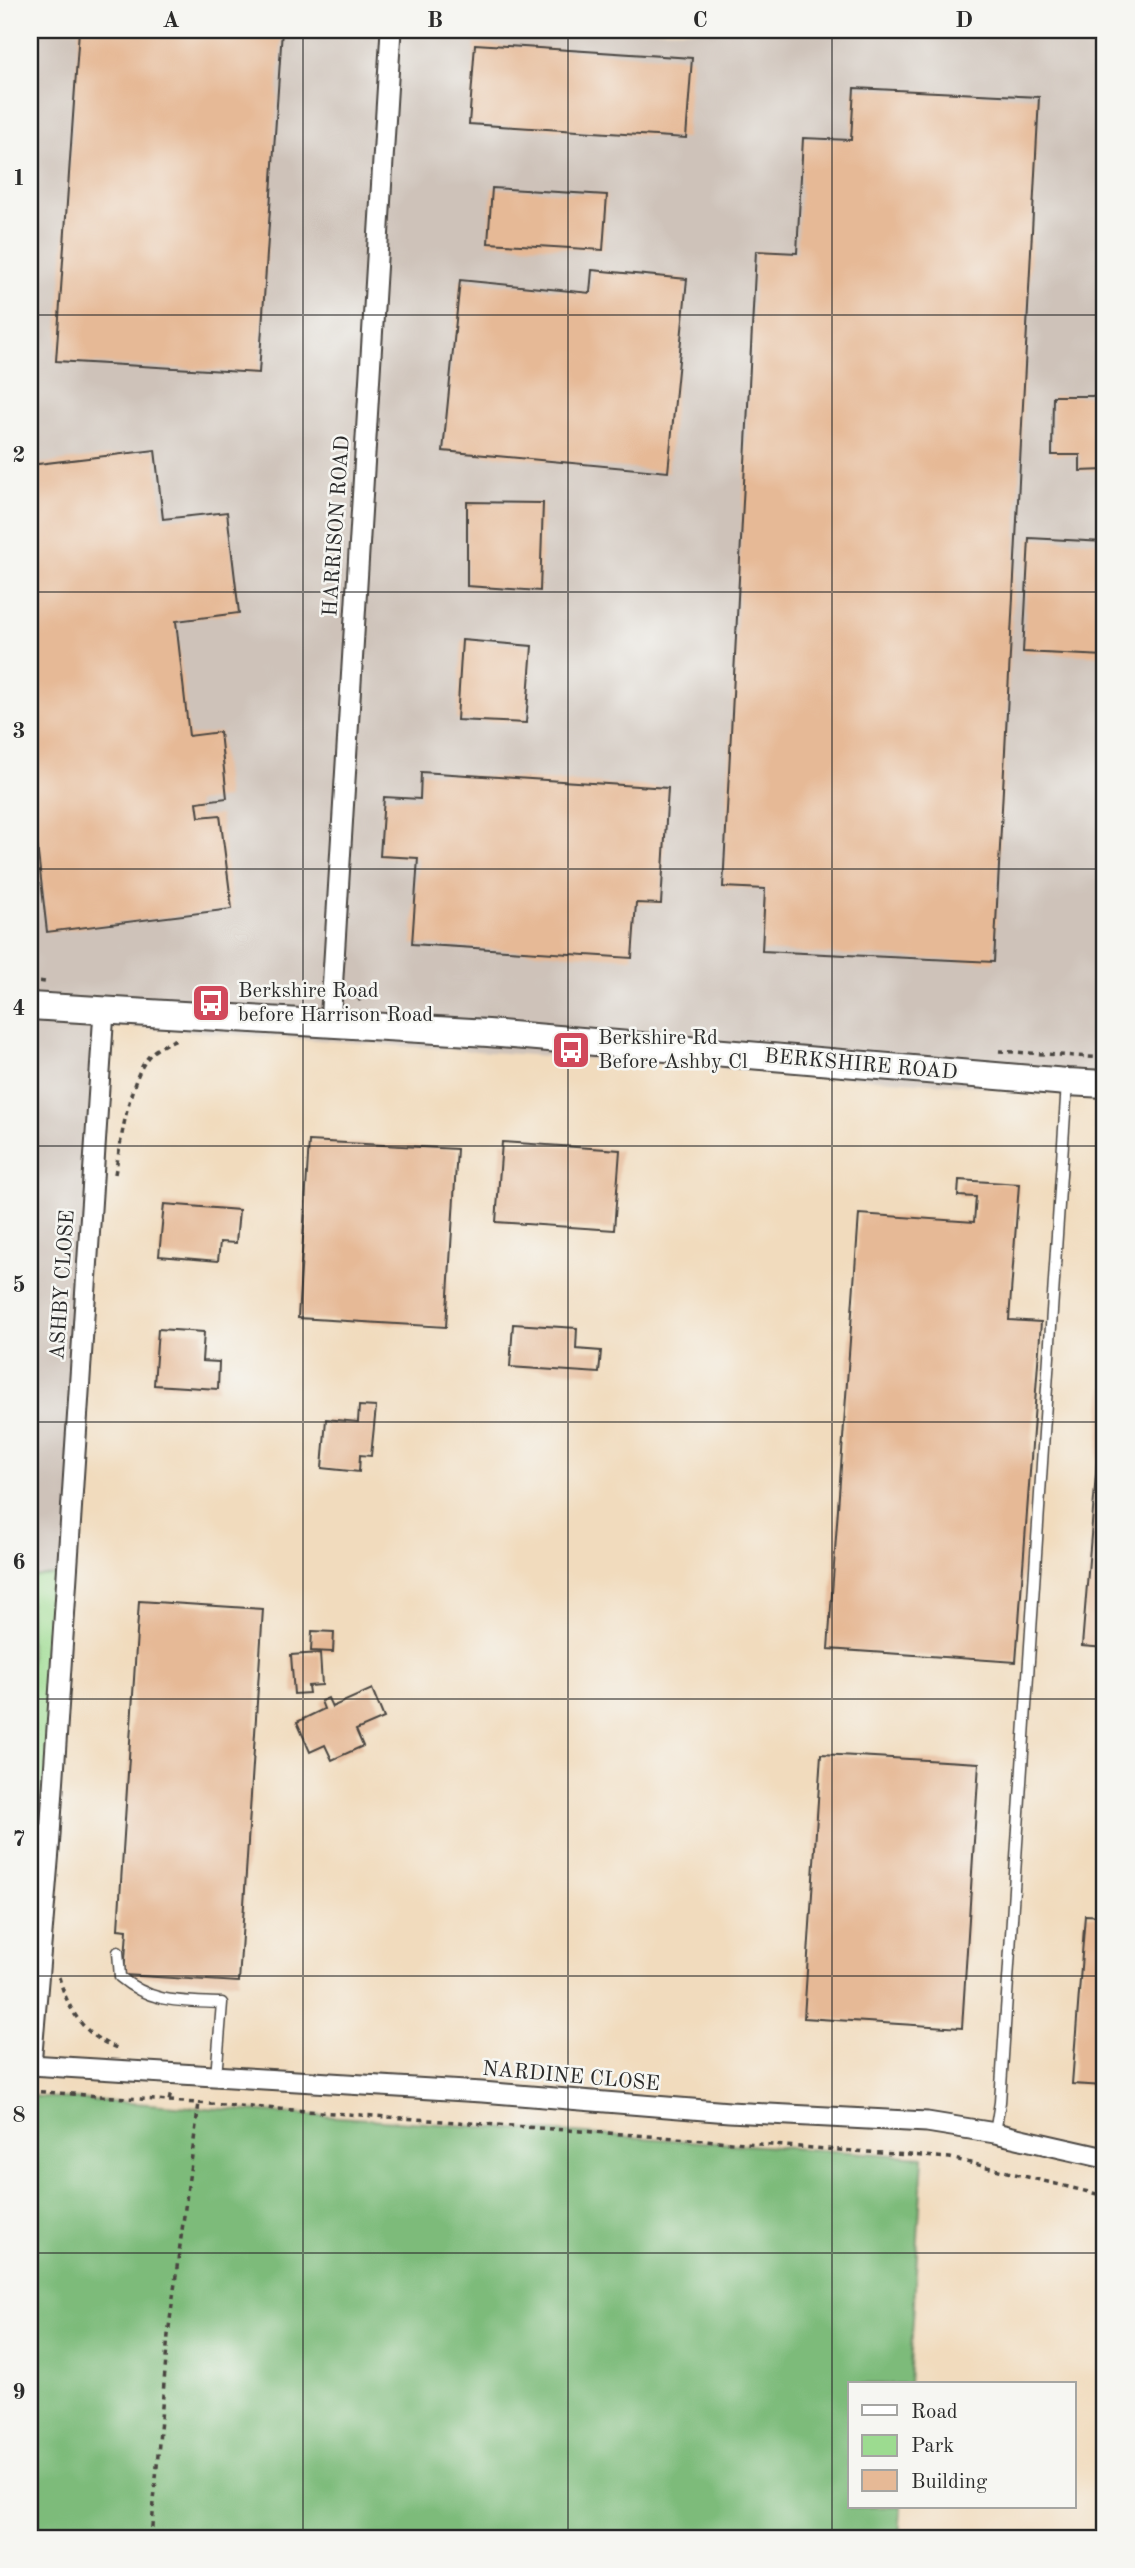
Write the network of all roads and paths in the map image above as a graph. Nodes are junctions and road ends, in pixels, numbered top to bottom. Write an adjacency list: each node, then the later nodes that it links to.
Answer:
1 (391, 30): 6 (street, HARRISON ROAD)
2 (30, 980): 3 (path)
3 (42, 981)
4 (30, 1006): 5 (main road, BERKSHIRE ROAD)
5 (104, 1011): 6 (main road, BERKSHIRE ROAD); 12 (street, ASHBY CLOSE)
6 (330, 1025): 8 (main road, BERKSHIRE ROAD)
7 (182, 1037): 10 (path)
8 (1067, 1082): 9 (main road, BERKSHIRE ROAD); 16 (lane)
9 (1105, 1084)
10 (114, 1174)
11 (118, 1952): 13 (lane)
12 (30, 2064): 13 (street, NARDINE CLOSE)
13 (216, 2077): 16 (street, NARDINE CLOSE)
14 (169, 2101): 15 (path)
15 (199, 2103): 18 (path); 19 (path)
16 (995, 2133): 17 (street, NARDINE CLOSE)
17 (1105, 2158)
18 (1105, 2196)
19 (151, 2538)

